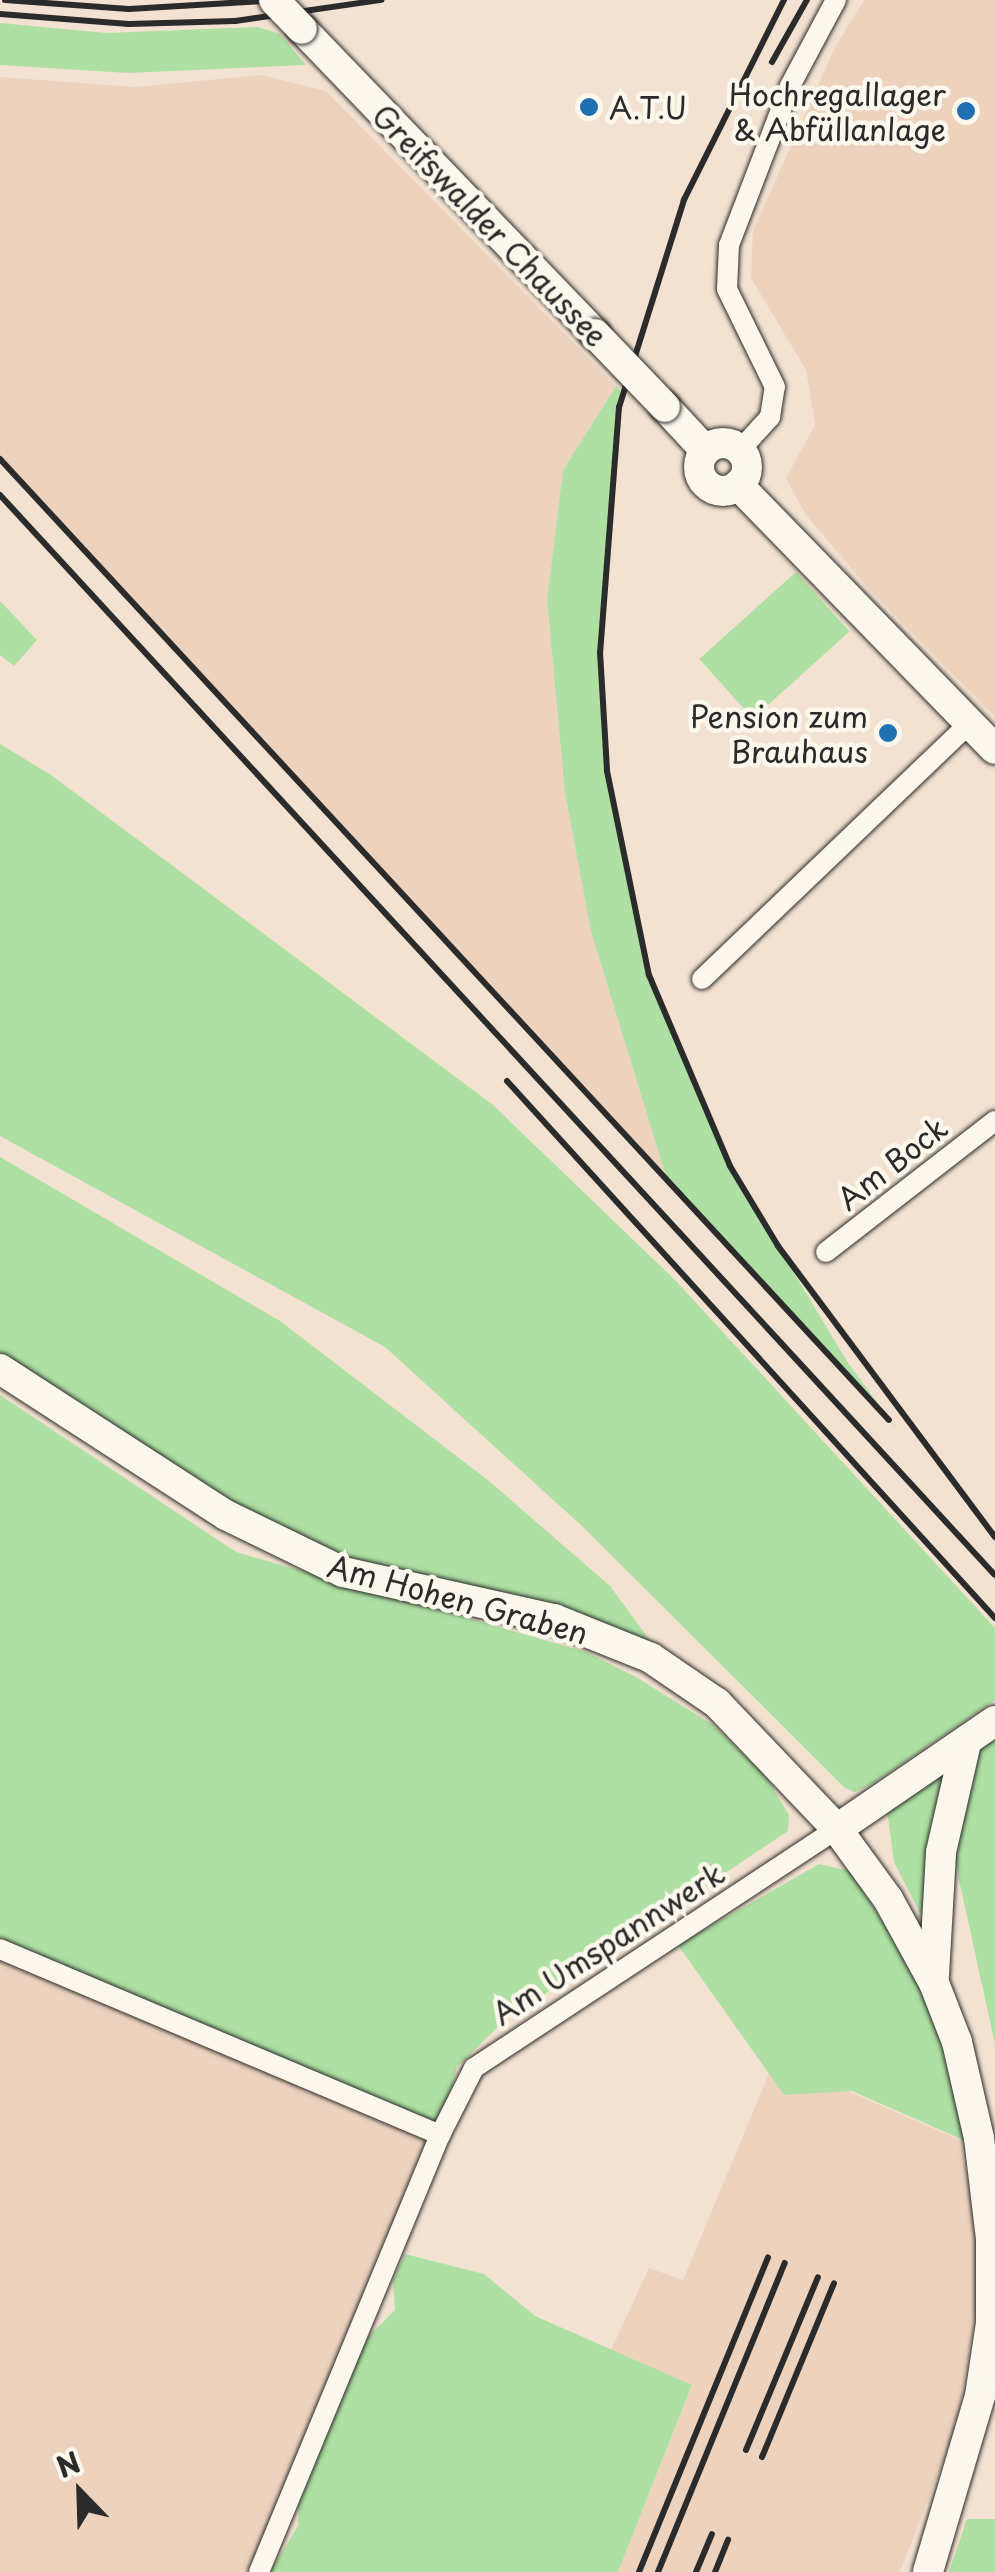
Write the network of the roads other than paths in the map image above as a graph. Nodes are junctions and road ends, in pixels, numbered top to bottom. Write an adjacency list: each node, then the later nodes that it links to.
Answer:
1 (274, 0): 3 (street, Greifswalder Chaussee, bridge)
2 (836, 0): 4 (street)
3 (706, 450): 4 (street); 5 (street, Greifswalder Chaussee)
4 (740, 450): 5 (street)
5 (738, 486): 6 (street, Greifswalder Chaussee)
6 (970, 723): 7 (street, Greifswalder Chaussee); 8 (street)
7 (995, 749)
8 (702, 979)
9 (995, 1121): 10 (street, Am Bock)
10 (826, 1252)
11 (0, 1369): 14 (street, Am Hohen Graben)
12 (995, 1721): 13 (street)
13 (965, 1747): 14 (street); 16 (street)
14 (838, 1829): 16 (street, Am Hohen Graben); 17 (street, Am Umspannwerk)
15 (0, 1949): 17 (street)
16 (934, 1983): 19 (street, Am Hohen Graben)
17 (440, 2134): 18 (street, Am Umspannwerk)
18 (260, 2572)
19 (928, 2572)

